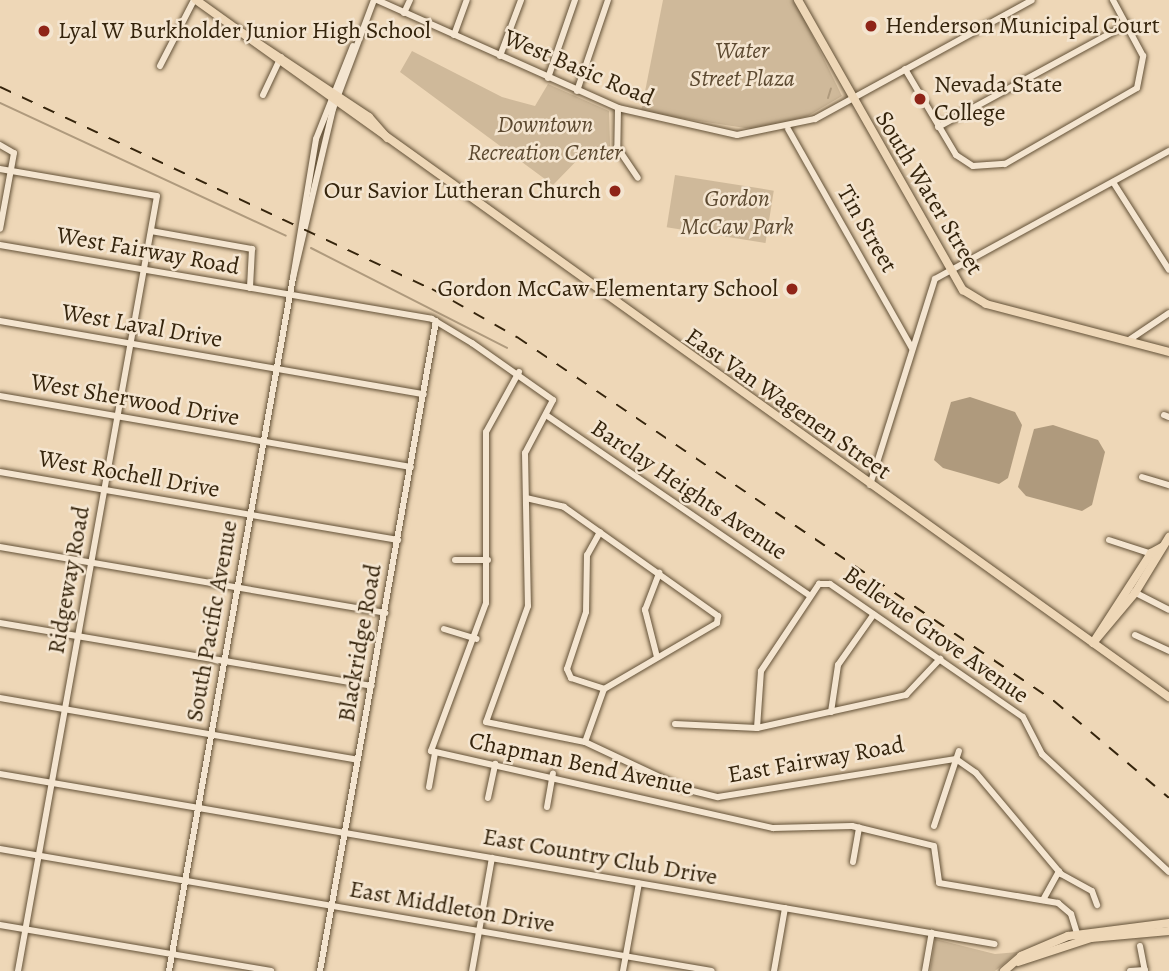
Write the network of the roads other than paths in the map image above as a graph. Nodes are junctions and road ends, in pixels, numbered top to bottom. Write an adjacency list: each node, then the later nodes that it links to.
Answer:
1 (195, 0): 17 (main road, East Van Wagenen Street); 18 (street)
2 (376, 0): 13 (street, West Basic Road); 23 (street, South Pacific Avenue)
3 (410, 0): 13 (street)
4 (467, 0): 15 (street)
5 (521, 0): 16 (street)
6 (575, 0): 20 (street)
7 (608, 0): 21 (street)
8 (798, 0): 24 (main road, South Water Street)
9 (1014, 0): 12 (street)
10 (1032, 0): 12 (street, West Basic Road)
11 (1113, 0): 14 (street)
12 (1018, 8): 19 (street, West Basic Road)
13 (404, 13): 15 (street, West Basic Road)
14 (1128, 24): 26 (street); 26 (street)
15 (454, 35): 16 (street, West Basic Road)
16 (500, 56): 20 (street, West Basic Road)
17 (280, 59): 22 (street); 23 (main road, East Van Wagenen Street)
18 (160, 66)
19 (905, 69): 24 (street, West Basic Road); 26 (street)
20 (548, 78): 21 (street, West Basic Road)
21 (577, 91): 25 (street, West Basic Road)
22 (263, 96)
23 (333, 97): 41 (street, South Pacific Avenue); 59 (main road, East Van Wagenen Street)
24 (851, 98): 27 (street, West Basic Road); 38 (main road, South Water Street)
25 (618, 108): 27 (street, West Basic Road); 32 (street)
26 (938, 127)
27 (788, 129): 47 (street, Tin Street)
28 (0, 145): 31 (street)
29 (1168, 153): 33 (street)
30 (0, 169): 31 (street)
31 (10, 171): 34 (street); 35 (street, Ridgeway Road)
32 (638, 178)
33 (1113, 182): 38 (street); 39 (street)
34 (0, 229)
35 (150, 232): 37 (street, Ridgeway Road); 40 (street)
36 (0, 245): 37 (street, West Fairway Road)
37 (144, 270): 40 (street, West Fairway Road); 46 (street, Ridgeway Road)
38 (950, 270): 45 (main road, South Water Street); 47 (street)
39 (1169, 270)
40 (250, 288): 41 (street, West Fairway Road)
41 (290, 295): 44 (street); 49 (street, South Pacific Avenue)
42 (1169, 313): 45 (street)
43 (0, 321): 46 (street, West Laval Drive)
44 (436, 321): 50 (street); 51 (street, Blackridge Road)
45 (1129, 340): 48 (main road, South Water Street)
46 (131, 343): 49 (street, West Laval Drive); 54 (street, Ridgeway Road)
47 (912, 348): 59 (street)
48 (1169, 352)
49 (277, 368): 51 (street, West Laval Drive); 55 (street, South Pacific Avenue)
50 (519, 372): 53 (street); 72 (street)
51 (424, 394): 56 (street, Blackridge Road)
52 (0, 396): 54 (street, West Sherwood Drive)
53 (546, 415): 62 (street, East Fairway Road); 79 (street, Barclay Heights Avenue)
54 (118, 416): 55 (street, West Sherwood Drive); 61 (street, Ridgeway Road)
55 (264, 441): 56 (street, West Sherwood Drive); 63 (street, South Pacific Avenue)
56 (411, 467): 66 (street, Blackridge Road)
57 (0, 472): 61 (street, West Rochell Drive)
58 (1142, 477): 60 (street)
59 (870, 485): 88 (main road, East Van Wagenen Street)
60 (1169, 485)
61 (104, 490): 63 (street, West Rochell Drive); 74 (street, Ridgeway Road)
62 (526, 498): 64 (street); 102 (street, East Fairway Road)
63 (251, 515): 66 (street, West Rochell Drive); 77 (street, South Pacific Avenue)
64 (600, 532): 75 (street); 94 (street)
65 (1169, 537): 69 (main road)
66 (398, 540): 81 (street, Blackridge Road)
67 (1109, 540): 70 (street)
68 (0, 547): 74 (street)
69 (1162, 547): 70 (main road); 71 (main road)
70 (1151, 553): 71 (street); 76 (main road)
71 (1160, 558): 78 (main road)
72 (488, 559): 73 (street); 87 (street)
73 (456, 560)
74 (91, 563): 77 (street); 86 (street, Ridgeway Road)
75 (659, 573): 90 (street); 90 (street)
76 (1127, 587): 78 (street); 88 (main road)
77 (238, 588): 81 (street); 92 (street, South Pacific Avenue)
78 (1135, 593): 80 (street); 88 (main road)
79 (810, 596): 82 (street, Bellevue Grove Avenue); 100 (street)
80 (1169, 610)
81 (385, 613): 93 (street, Blackridge Road)
82 (874, 614): 91 (street, Bellevue Grove Avenue); 98 (street)
83 (0, 623): 86 (street)
84 (444, 628): 87 (street)
85 (1135, 635): 89 (street)
86 (78, 636): 92 (street); 97 (street, Ridgeway Road)
87 (476, 639): 104 (street)
88 (1093, 643): 95 (main road, East Van Wagenen Street)
89 (1169, 651)
90 (657, 657): 94 (street)
91 (940, 659): 98 (street); 123 (street, Bellevue Grove Avenue)
92 (225, 661): 93 (street); 101 (street, South Pacific Avenue)
93 (372, 686): 106 (street, Blackridge Road)
94 (604, 689): 102 (street)
95 (1169, 697)
96 (0, 698): 97 (street)
97 (65, 710): 101 (street); 110 (street, Ridgeway Road)
98 (831, 712): 100 (street)
99 (675, 724): 100 (street)
100 (757, 728)
101 (212, 734): 106 (street); 114 (street, South Pacific Avenue)
102 (585, 742): 105 (street, East Fairway Road)
103 (959, 751): 105 (street)
104 (433, 753): 107 (street, Chapman Bend Avenue); 111 (street)
105 (956, 759): 115 (street); 122 (street)
106 (358, 760): 117 (street, Blackridge Road)
107 (495, 764): 109 (street, Chapman Bend Avenue); 112 (street)
108 (0, 774): 110 (street, East Country Club Drive)
109 (553, 774): 113 (street); 116 (street, Chapman Bend Avenue)
110 (52, 783): 114 (street, East Country Club Drive); 119 (street, Ridgeway Road)
111 (429, 787)
112 (488, 798)
113 (548, 807)
114 (198, 808): 117 (street, East Country Club Drive); 124 (street, South Pacific Avenue)
115 (934, 826)
116 (859, 828): 121 (street); 126 (street, Chapman Bend Avenue)
117 (345, 832): 120 (street, East Country Club Drive); 128 (street, Blackridge Road)
118 (0, 849): 119 (street, East Middleton Drive)
119 (39, 856): 124 (street, East Middleton Drive); 132 (street, Ridgeway Road)
120 (492, 858): 125 (street, East Country Club Drive); 133 (street)
121 (853, 862)
122 (1059, 871): 126 (street); 127 (street)
123 (1169, 872)
124 (185, 881): 128 (street, East Middleton Drive); 139 (street, South Pacific Avenue)
125 (639, 883): 129 (street, East Country Club Drive); 140 (street)
126 (1042, 900): 136 (street, Chapman Bend Avenue)
127 (1097, 905)
128 (332, 906): 133 (street, East Middleton Drive); 145 (street, Blackridge Road)
129 (785, 908): 135 (street, East Country Club Drive); 149 (street)
130 (1169, 923): 136 (main road)
131 (0, 925): 132 (street)
132 (26, 929): 139 (street); 142 (street, Ridgeway Road)
133 (479, 931): 140 (street, East Middleton Drive); 146 (street)
134 (1169, 931): 136 (main road)
135 (932, 933): 137 (street, East Country Club Drive); 150 (street)
136 (1078, 937): 151 (main road)
137 (995, 944)
138 (1140, 946): 141 (street)
139 (172, 954): 143 (street, South Pacific Avenue); 144 (street)
140 (625, 956): 147 (street); 148 (street, East Middleton Drive)
141 (1145, 970): 152 (street)
142 (18, 971)
143 (169, 971)
144 (271, 971)
145 (320, 971)
146 (472, 971)
147 (623, 971)
148 (712, 971)
149 (774, 971)
150 (925, 971)
151 (1004, 971)
152 (1130, 971)

